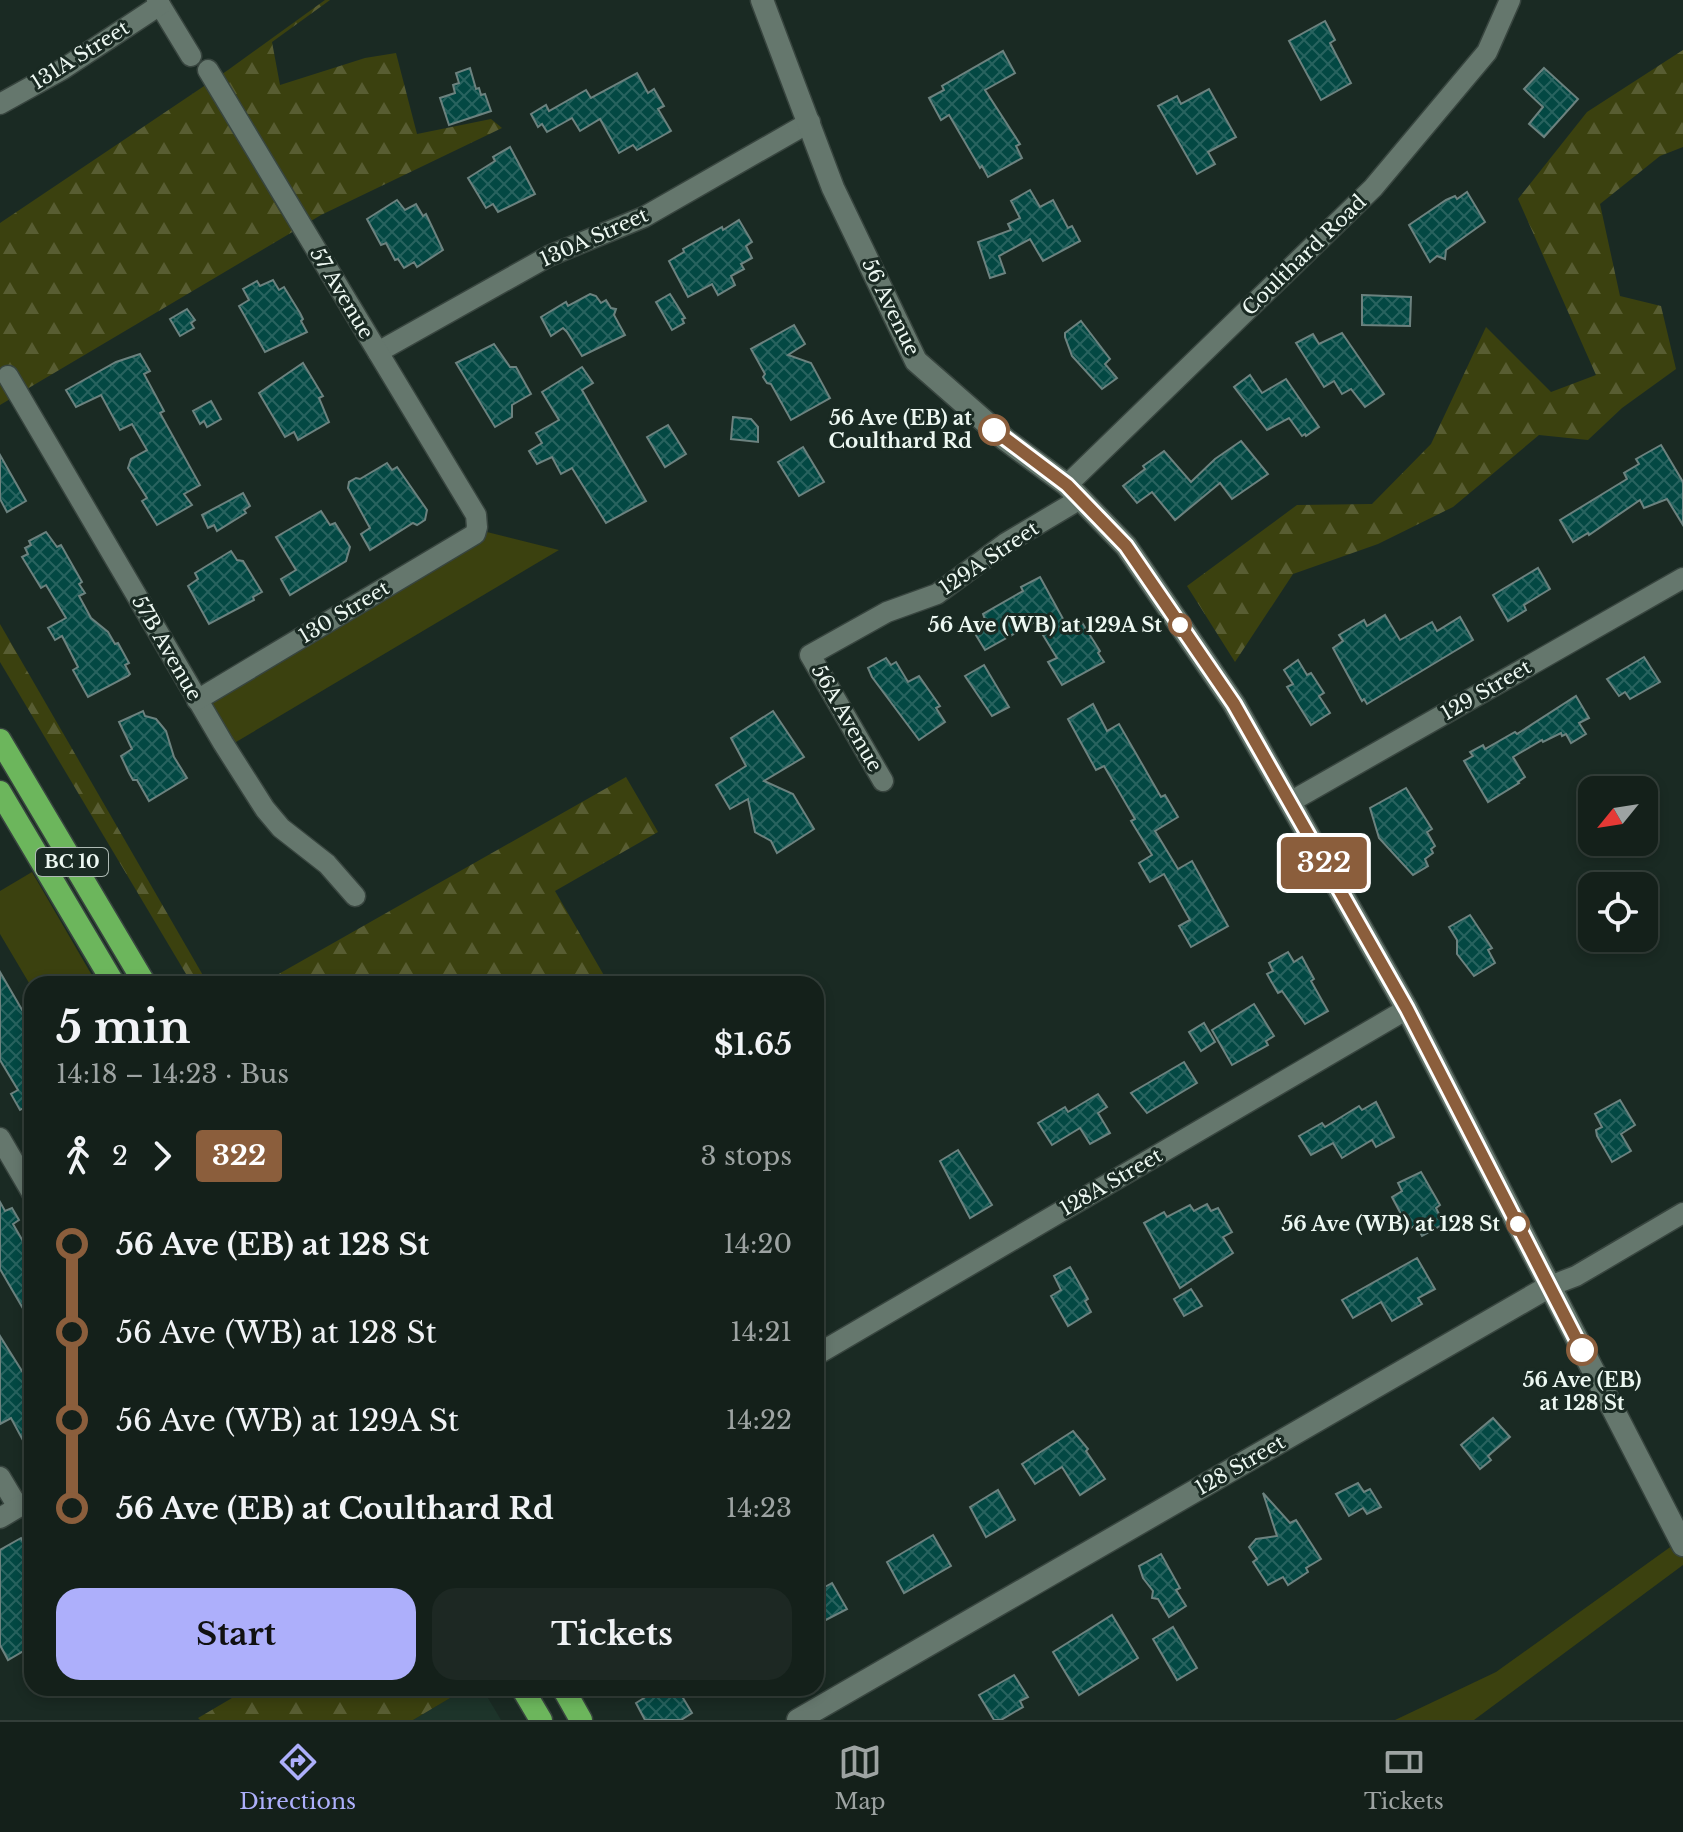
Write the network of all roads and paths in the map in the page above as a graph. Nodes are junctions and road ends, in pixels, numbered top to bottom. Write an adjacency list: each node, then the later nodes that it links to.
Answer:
1 (762, 0): 7 (street, 56 Avenue)
2 (1510, 0): 10 (street, Coulthard Road)
3 (158, 3): 4 (street); 6 (street, 131A Street)
4 (191, 56)
5 (208, 70): 8 (street, 57 Avenue)
6 (0, 104)
7 (810, 122): 8 (street, 130A Street); 10 (street, 56 Avenue)
8 (378, 352): 11 (street, 57 Avenue)
9 (8, 376): 14 (street, 57B Avenue)
10 (1074, 492): 13 (street, 129A Street); 18 (street, 56 Avenue)
11 (476, 515): 14 (street, 130 Street)
12 (1683, 578): 18 (street, 129 Street)
13 (810, 655): 16 (street, 56A Avenue)
14 (197, 700): 19 (street, 57B Avenue)
15 (0, 740): 21 (highway, BC 10)
16 (883, 781)
17 (0, 792): 20 (highway, BC 10)
18 (1290, 802): 22 (street, 56 Avenue)
19 (355, 896)
20 (109, 976)
21 (140, 976)
22 (1407, 1009): 26 (street, 56 Avenue); 27 (street, 128A Street)
23 (0, 1138): 24 (street)
24 (24, 1179)
25 (1683, 1213): 26 (street, 128 Street)
26 (1550, 1286): 30 (street, 56 Avenue); 35 (street, 128 Street)
27 (824, 1350)
28 (0, 1477): 29 (street)
29 (17, 1508)
30 (1683, 1545)
31 (527, 1696): 33 (highway)
32 (568, 1696): 34 (highway)
33 (541, 1720)
34 (581, 1720)
35 (798, 1720)

